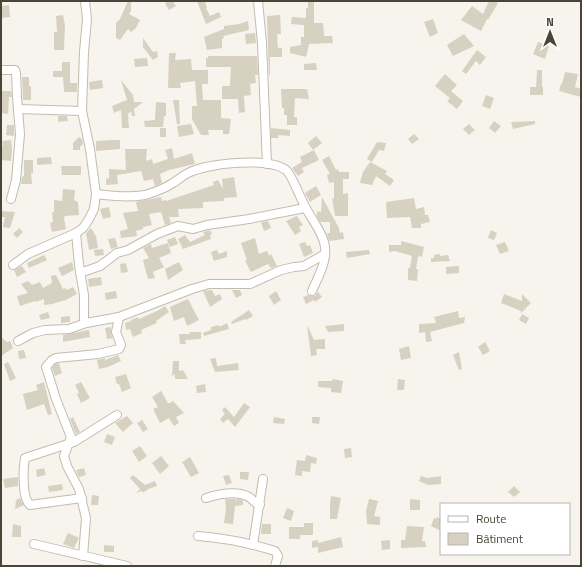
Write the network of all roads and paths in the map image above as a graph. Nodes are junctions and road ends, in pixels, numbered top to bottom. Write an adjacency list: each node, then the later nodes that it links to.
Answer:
1 (86, 1): 5 (street)
2 (258, 1): 6 (street)
3 (1, 70): 4 (street)
4 (18, 109): 5 (street); 8 (street)
5 (82, 111): 7 (street)
6 (267, 164): 7 (street); 9 (street)
7 (96, 194): 10 (street)
8 (11, 200)
9 (305, 208): 11 (street); 13 (street)
10 (76, 233): 12 (street); 13 (street)
11 (325, 254): 14 (street); 15 (street)
12 (13, 265)
13 (80, 273): 16 (street)
14 (312, 291)
15 (119, 317): 16 (street); 19 (street)
16 (86, 323): 17 (street)
17 (18, 341)
18 (117, 415): 19 (street)
19 (69, 444): 21 (street); 21 (street)
20 (263, 479): 23 (street)
21 (82, 498): 27 (street)
22 (206, 498): 23 (street)
23 (260, 505): 26 (street)
24 (198, 536): 26 (street)
25 (34, 544): 27 (street)
26 (253, 544): 29 (street)
27 (83, 556): 28 (street)
28 (127, 566)
29 (275, 566)

